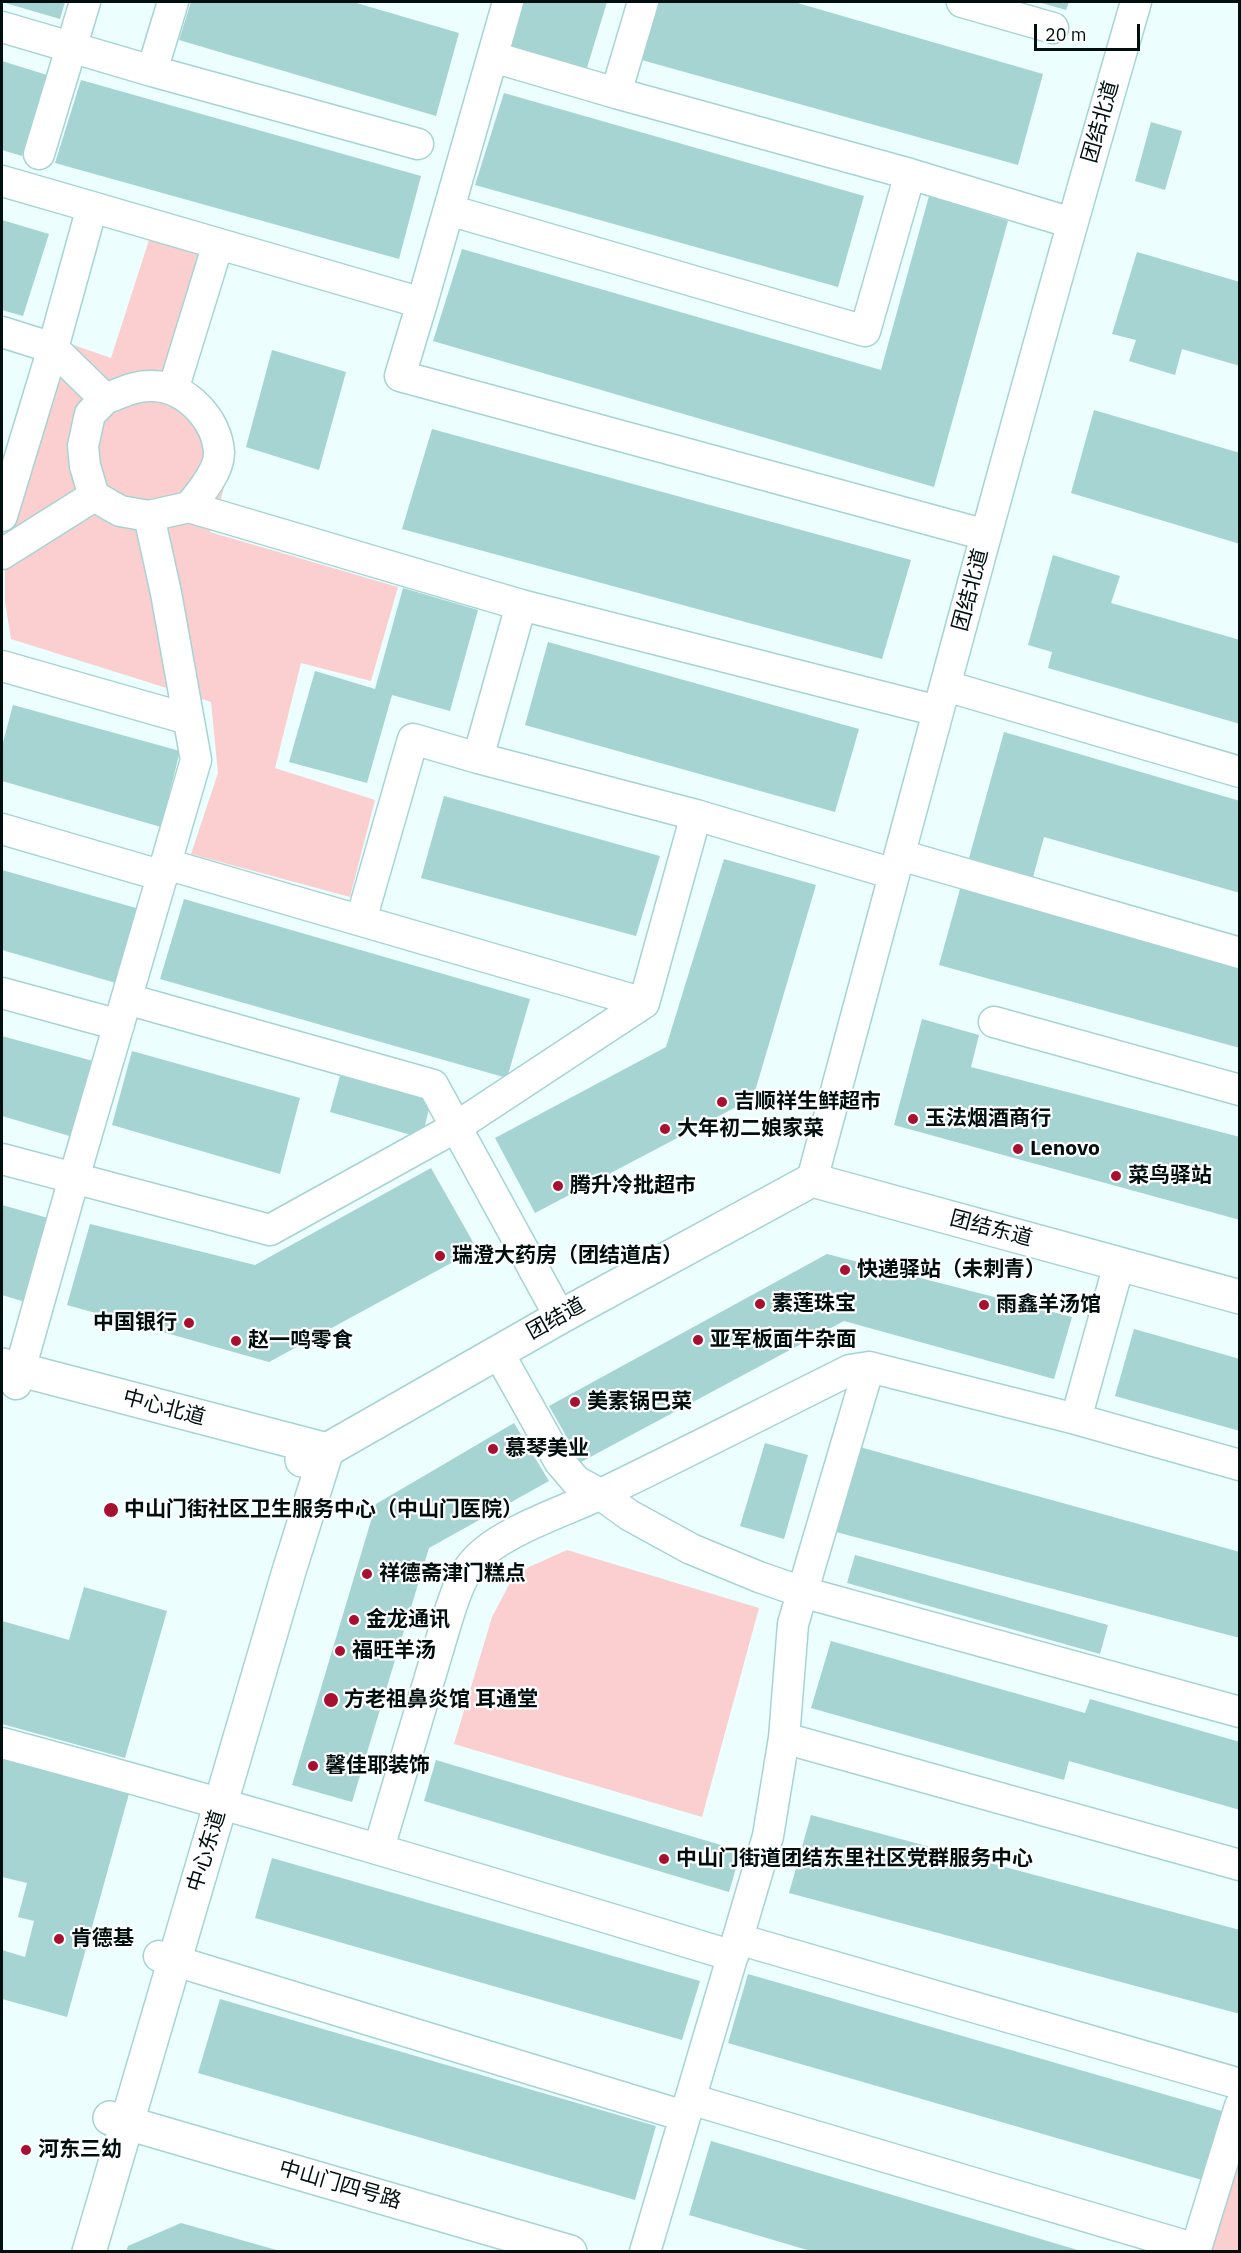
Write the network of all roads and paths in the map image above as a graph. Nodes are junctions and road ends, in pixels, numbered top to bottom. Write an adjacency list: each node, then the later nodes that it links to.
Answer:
1 (85, 2): 9 (street)
2 (173, 2): 11 (street)
3 (505, 2): 10 (street)
4 (643, 2): 12 (street)
5 (962, 2): 8 (street)
6 (1136, 2): 19 (street, 团结北道)
7 (2, 27): 9 (street)
8 (1053, 28)
9 (71, 48): 11 (street); 14 (street)
10 (493, 57): 12 (street); 18 (street)
11 (152, 71): 13 (street)
12 (616, 93): 15 (street)
13 (418, 144)
14 (39, 154)
15 (910, 174): 18 (street); 19 (street)
16 (2, 181): 17 (street)
17 (92, 207): 20 (street); 23 (street)
18 (449, 210): 21 (street)
19 (1072, 223): 31 (street, 团结北道)
20 (218, 244): 21 (street); 24 (street)
21 (422, 303): 31 (street)
22 (2, 332): 23 (street)
23 (53, 348): 25 (street); 26 (street)
24 (173, 390): 25 (street); 28 (street)
25 (105, 399): 27 (street)
26 (7, 479): 29 (street)
27 (94, 496): 30 (street); 32 (street)
28 (189, 507): 30 (street); 33 (street)
29 (2, 516)
30 (149, 516): 36 (street)
31 (986, 536): 35 (street, 团结北道)
32 (2, 554)
33 (522, 605): 35 (street); 37 (street)
34 (2, 666): 36 (street)
35 (942, 699): 38 (street); 41 (street, 团结北道)
36 (188, 719): 42 (street)
37 (478, 758): 39 (street); 43 (street)
38 (1239, 772)
39 (696, 815): 41 (street); 46 (street)
40 (2, 829): 42 (street)
41 (897, 864): 44 (street); 53 (street, 团结北道)
42 (165, 870): 43 (street); 47 (street)
43 (361, 920): 46 (street)
44 (1239, 952)
45 (2, 993): 47 (street)
46 (644, 1003): 50 (street)
47 (123, 1012): 50 (street); 52 (street)
48 (994, 1022): 49 (street)
49 (1239, 1090)
50 (456, 1127): 52 (street); 56 (street)
51 (2, 1159): 52 (street)
52 (74, 1178): 59 (street)
53 (812, 1180): 54 (street, 团结东道); 56 (street, 团结道)
54 (1119, 1264): 55 (street, 团结东道); 60 (street)
55 (1239, 1297)
56 (561, 1317): 57 (street, 团结道)
57 (498, 1352): 61 (street, 团结道); 63 (street)
58 (869, 1367): 60 (street); 63 (street); 64 (street)
59 (10, 1375): 61 (street, 中心北道)
60 (1076, 1419): 62 (street)
61 (314, 1455): 68 (street, 中心东道)
62 (1239, 1465)
63 (600, 1494): 64 (street); 69 (street)
64 (802, 1592): 65 (street); 66 (street)
65 (1239, 1712)
66 (784, 1738): 70 (street); 71 (street)
67 (2, 1743): 68 (street)
68 (213, 1800): 69 (street); 72 (street, 中心东道)
69 (379, 1848): 71 (street)
70 (1239, 1865)
71 (735, 1948): 73 (street); 75 (street)
72 (166, 1957): 75 (street); 76 (street, 中心东道)
73 (1239, 2084)
74 (1239, 2106): 77 (street)
75 (687, 2108): 77 (street); 82 (street)
76 (117, 2128): 78 (street, 中山门四号路); 79 (street, 中心东道); 80 (street, 中心东道); 81 (street, 中山门四号路)
77 (1196, 2250)
78 (564, 2251)
79 (72, 2252)
80 (89, 2252)
81 (508, 2252)
82 (645, 2252)

